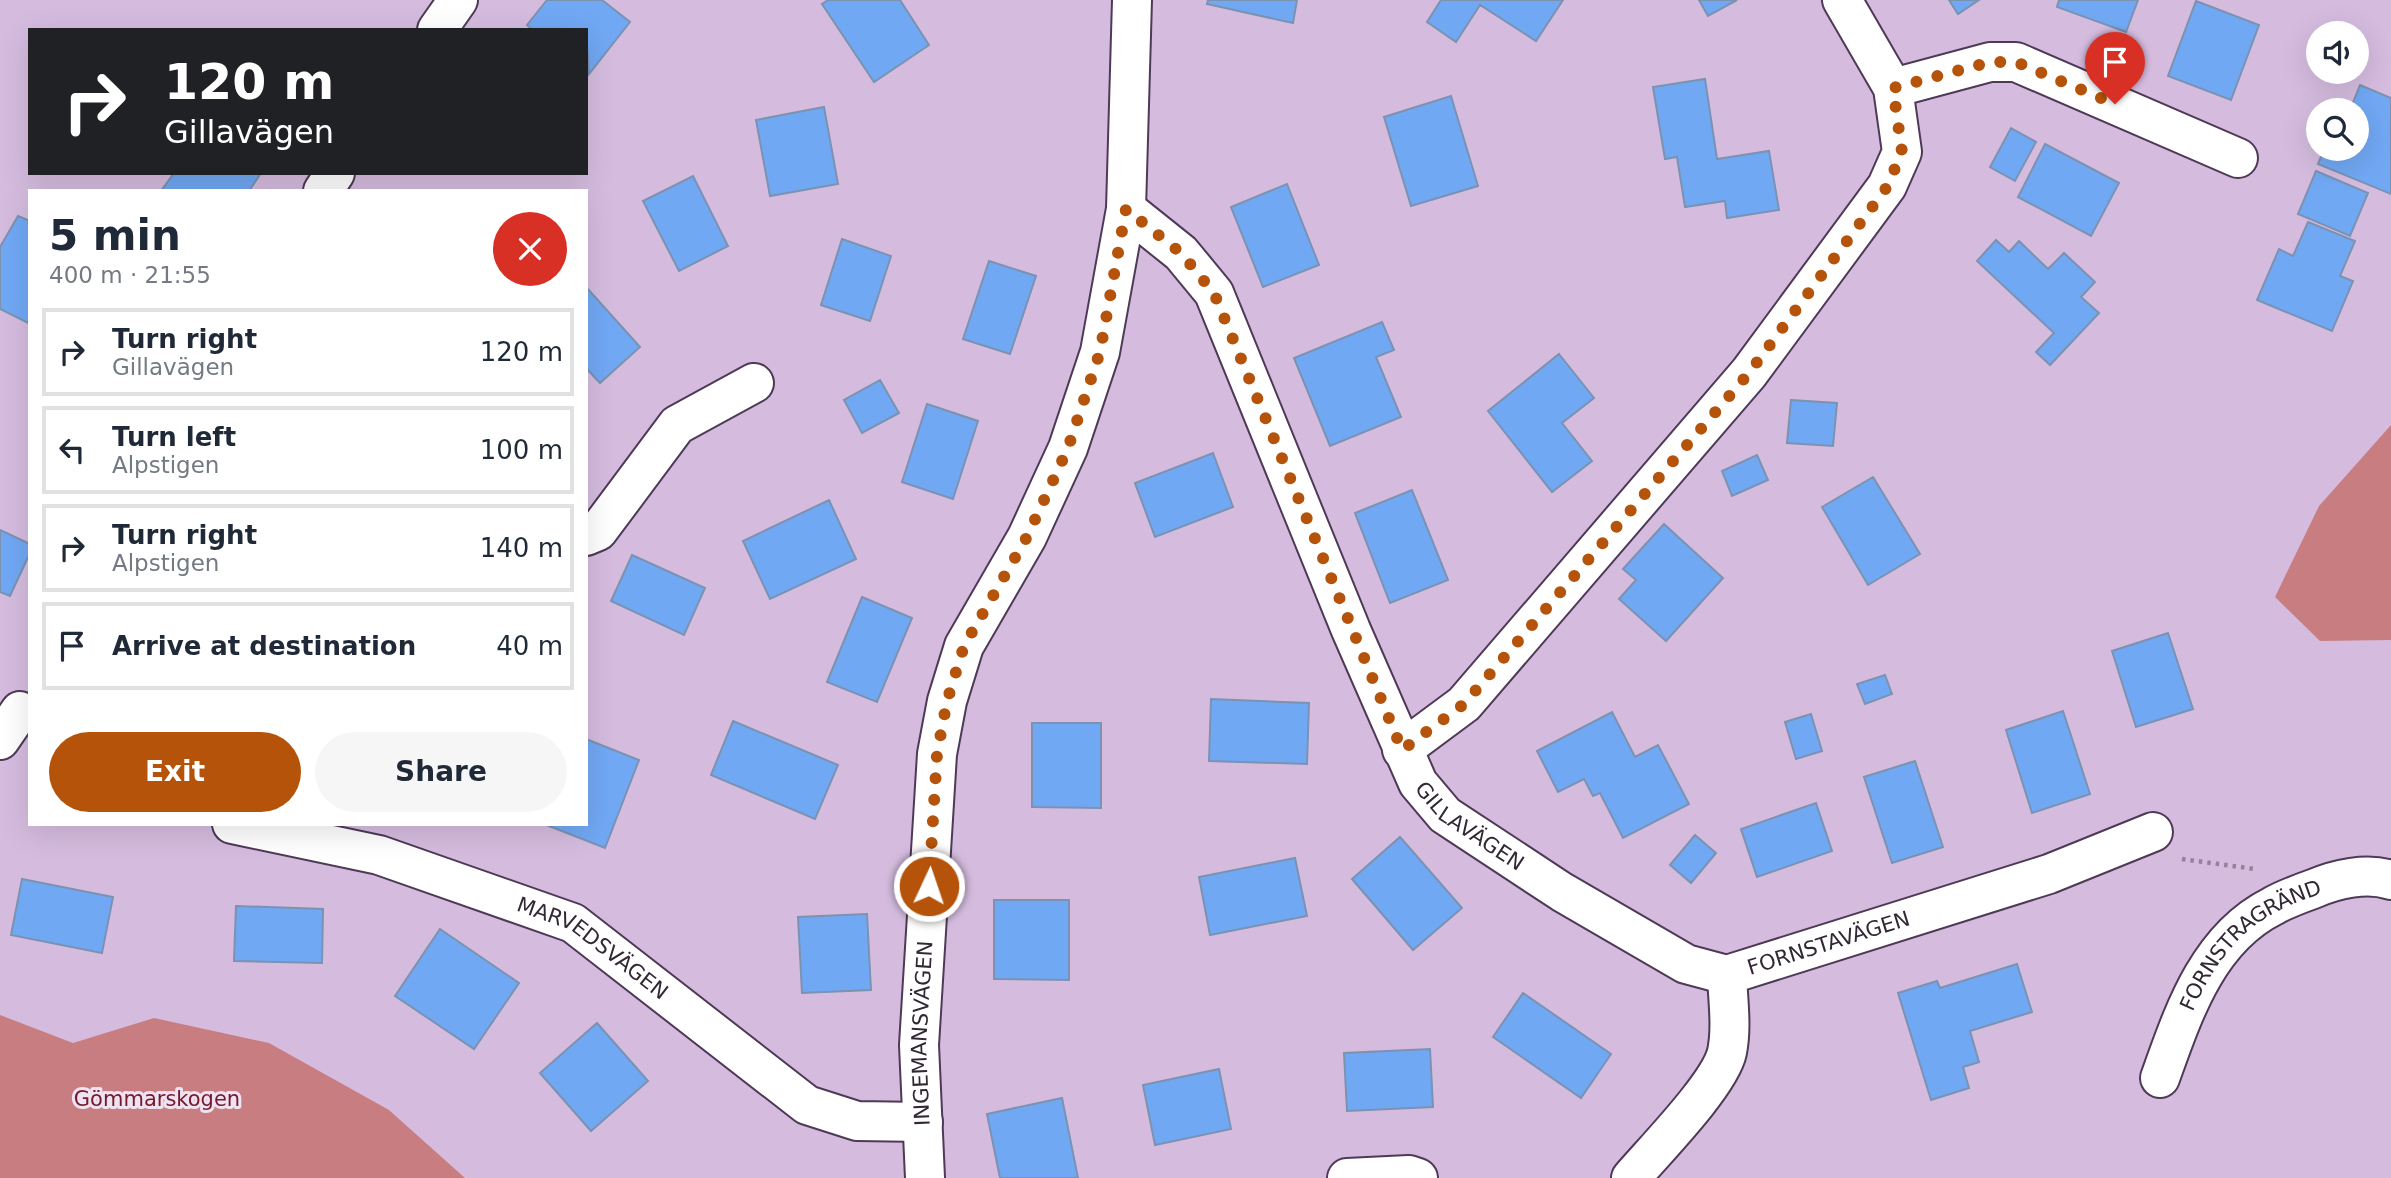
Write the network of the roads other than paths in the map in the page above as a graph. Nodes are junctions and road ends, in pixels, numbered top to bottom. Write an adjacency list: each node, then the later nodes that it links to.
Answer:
1 (458, 0): 4 (street)
2 (1132, 0): 7 (street, INGEMANSVÄGEN)
3 (1842, 0): 5 (street)
4 (438, 28)
5 (1893, 88): 6 (street); 10 (street)
6 (2238, 158)
7 (1126, 209): 10 (street, GILLAVÄGEN); 16 (street, INGEMANSVÄGEN)
8 (754, 383): 9 (street)
9 (588, 535)
10 (1402, 750): 14 (street, GILLAVÄGEN)
11 (242, 826): 16 (street, MARVEDSVÄGEN)
12 (2153, 832): 14 (street, FORNSTAVÄGEN)
13 (2391, 880): 15 (street, FORNSTRAGRÄND)
14 (1727, 975): 20 (street, FORNSTAVÄGEN)
15 (2160, 1077)
16 (923, 1122): 17 (street, INGEMANSVÄGEN)
17 (925, 1178)
18 (1347, 1178): 19 (street)
19 (1418, 1178)
20 (1631, 1178)

